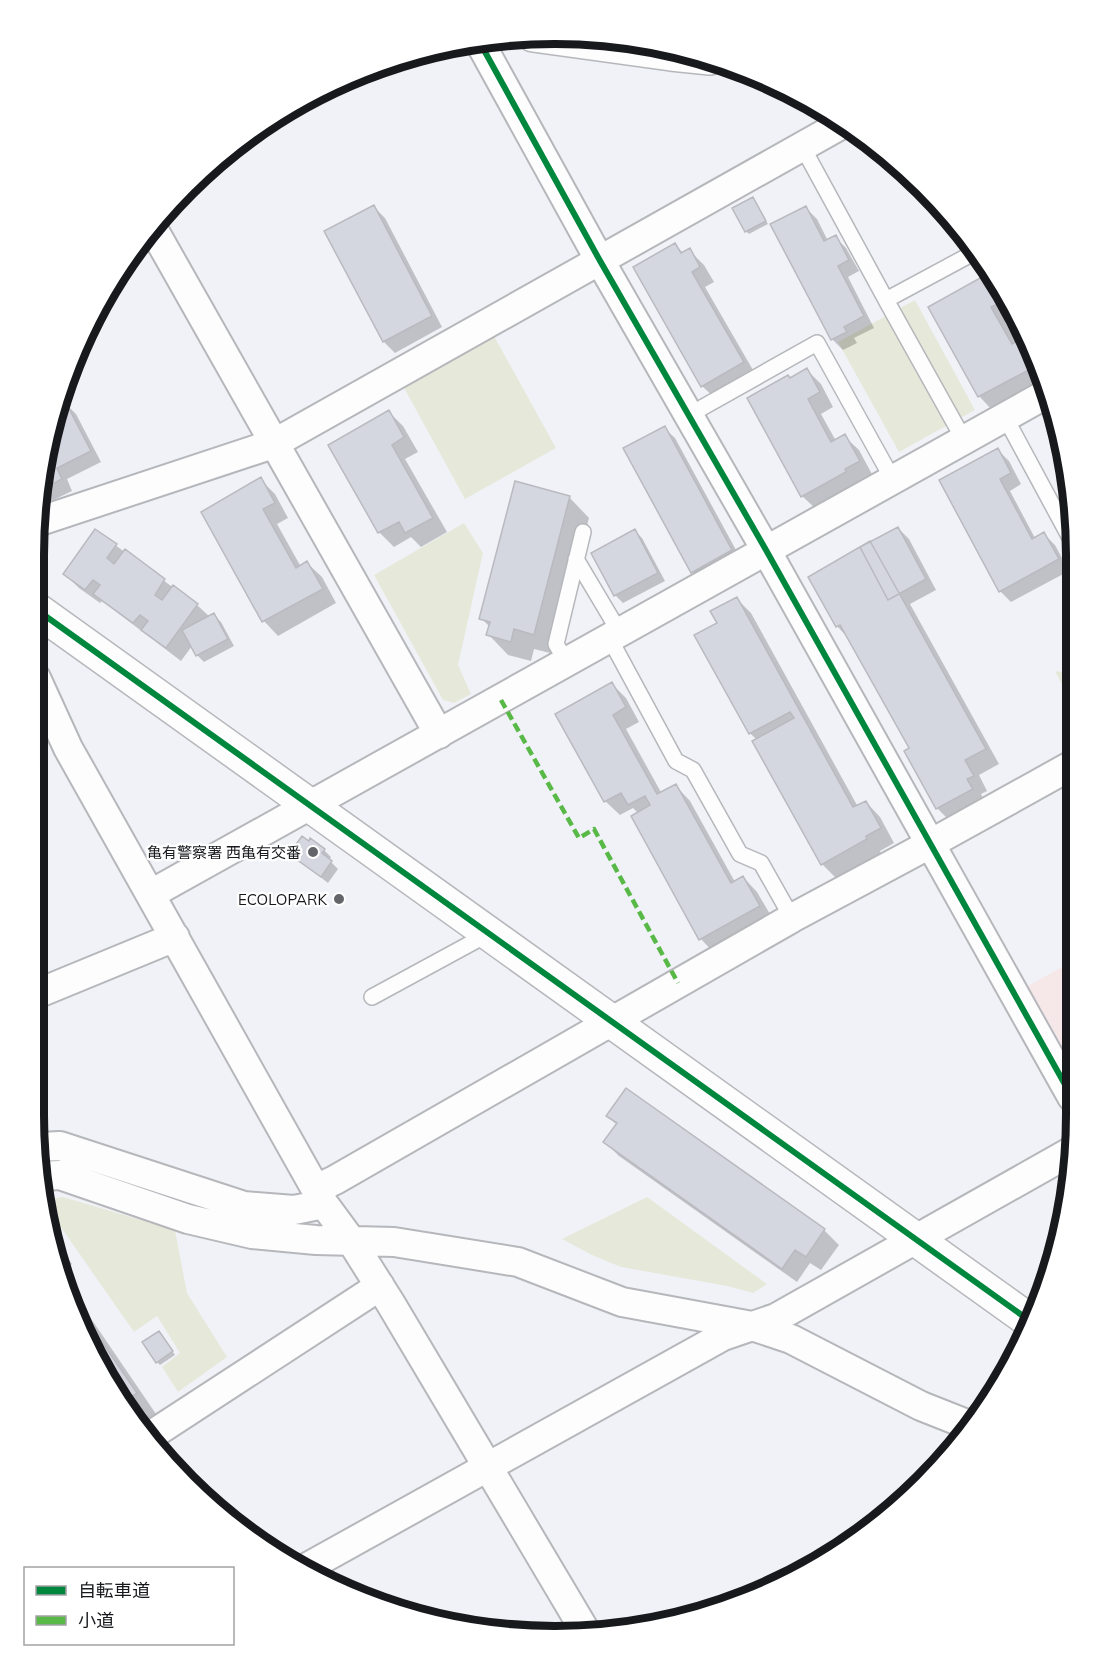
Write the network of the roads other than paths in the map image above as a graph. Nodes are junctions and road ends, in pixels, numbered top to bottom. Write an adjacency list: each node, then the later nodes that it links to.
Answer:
1 (483, 49): 6 (street)
2 (835, 128): 3 (street)
3 (802, 146): 6 (street); 7 (lane)
4 (156, 234): 12 (street)
5 (969, 256): 7 (lane)
6 (598, 259): 9 (street); 12 (street)
7 (886, 300): 11 (lane)
8 (1040, 397): 10 (street)
9 (689, 415): 13 (lane); 17 (street)
10 (1005, 417): 11 (street); 15 (lane)
11 (964, 440): 13 (street)
12 (273, 444): 14 (street); 23 (street)
13 (893, 480): 17 (street)
14 (45, 519)
15 (1064, 527)
16 (583, 532): 18 (lane)
17 (766, 550): 20 (street); 26 (street)
18 (576, 559): 20 (lane); 21 (lane)
19 (44, 619): 25 (street)
20 (615, 636): 21 (street); 28 (lane)
21 (567, 663): 23 (street)
22 (44, 696): 27 (street)
23 (439, 734): 25 (street)
24 (1066, 768): 26 (street)
25 (309, 806): 27 (street); 29 (street)
26 (930, 844): 28 (street); 34 (street)
27 (152, 894): 30 (street)
28 (792, 918): 33 (street)
29 (488, 934): 32 (lane); 33 (street)
30 (175, 937): 31 (street); 38 (street)
31 (44, 990)
32 (372, 997)
33 (611, 1021): 38 (street); 39 (street)
34 (1066, 1086)
35 (45, 1147): 38 (street)
36 (1063, 1156): 39 (street)
37 (48, 1176): 40 (street)
38 (320, 1196): 40 (street)
39 (915, 1239): 42 (street); 43 (street)
40 (352, 1242): 41 (street); 43 (street)
41 (380, 1286): 45 (street); 46 (street)
42 (1024, 1317)
43 (752, 1326): 44 (street); 46 (street)
44 (962, 1422)
45 (155, 1433)
46 (488, 1467): 47 (street); 48 (street)
47 (312, 1564)
48 (581, 1624)

